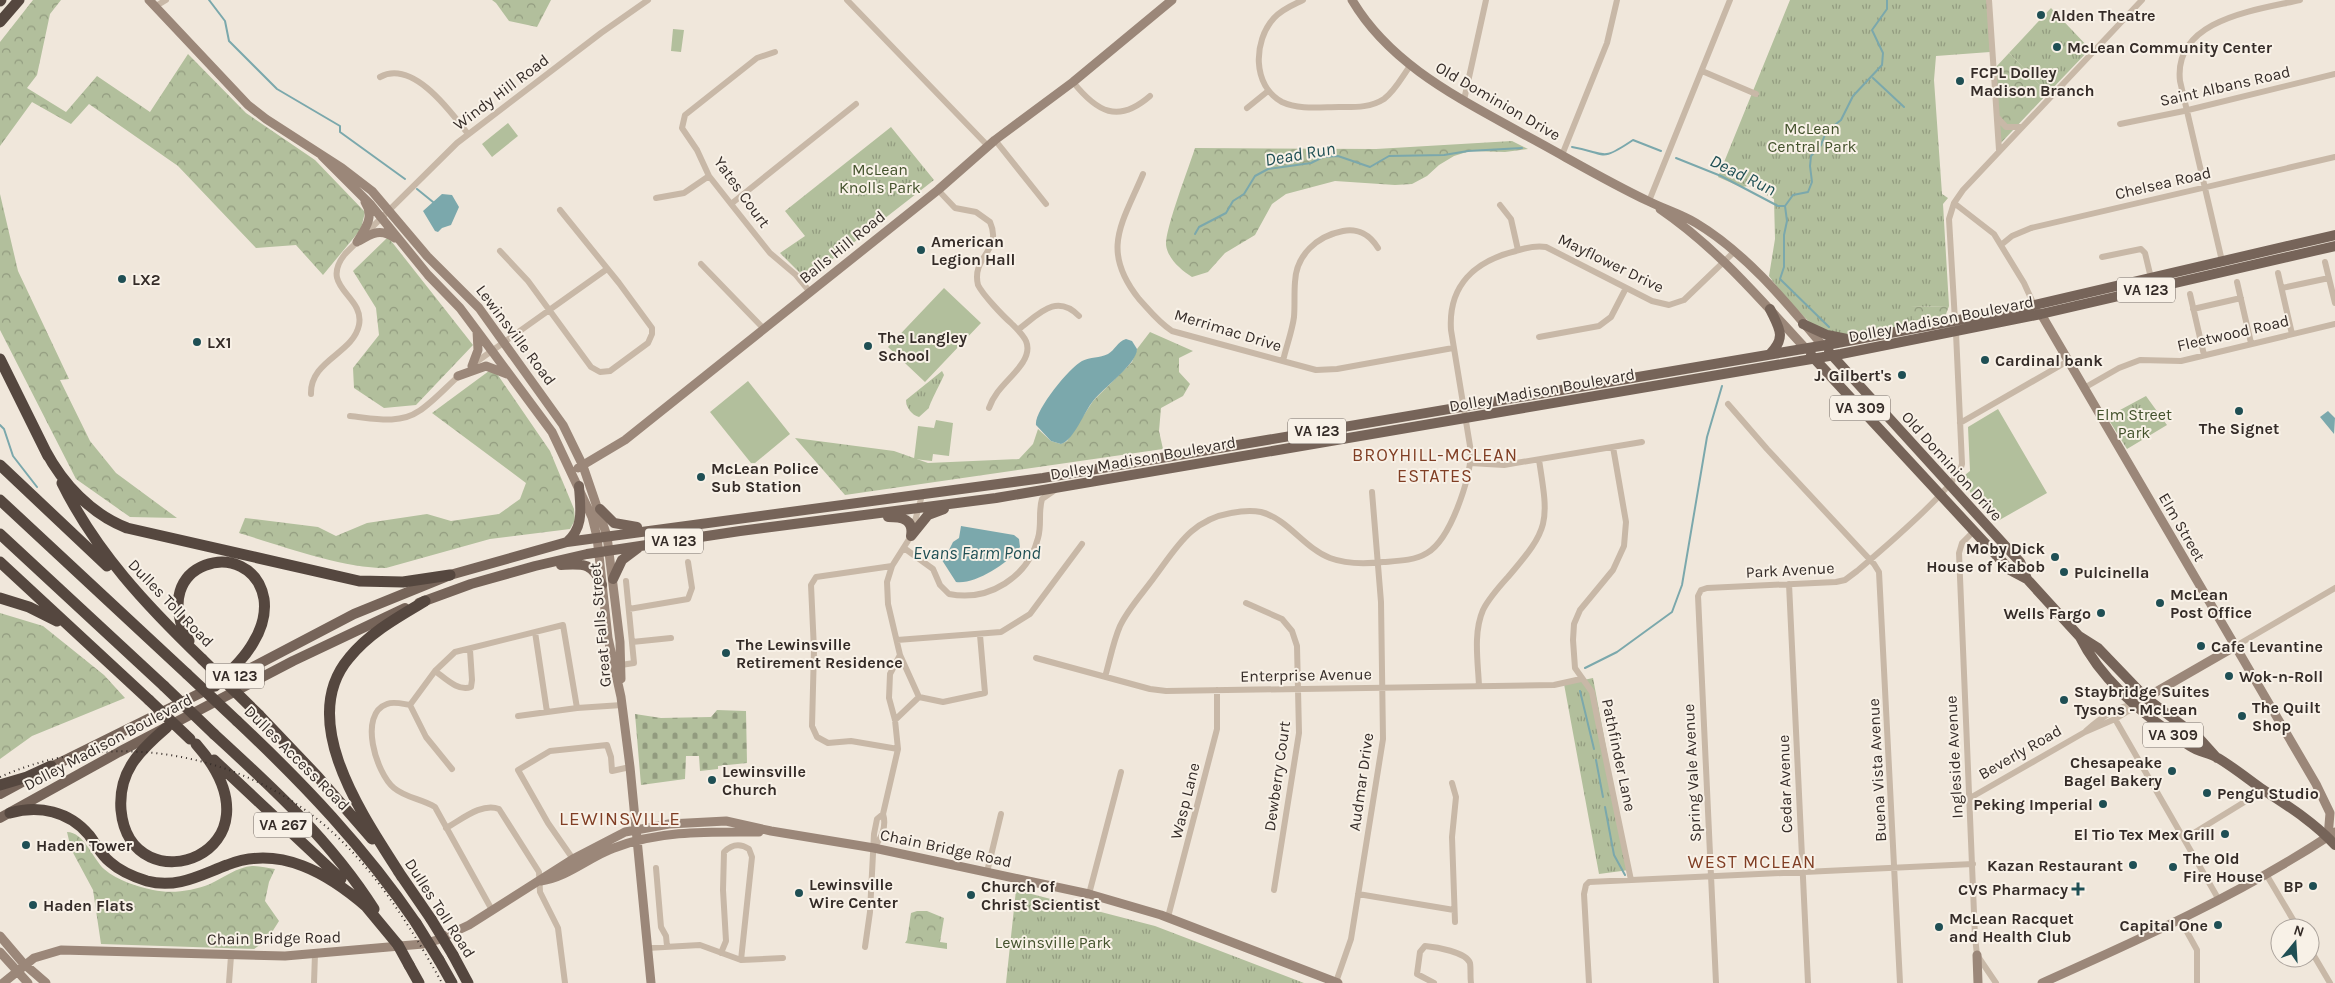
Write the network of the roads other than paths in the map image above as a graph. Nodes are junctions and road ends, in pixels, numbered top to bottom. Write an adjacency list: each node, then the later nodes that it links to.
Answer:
1 (19, 0): 15 (highway)
2 (166, 0): 14 (street)
3 (648, 0): 32 (street, Windy Hill Road)
4 (847, 0): 33 (street)
5 (1172, 0): 21 (main road, Balls Hill Road)
6 (1303, 0): 22 (street)
7 (1352, 0): 17 (main road, Old Dominion Drive)
8 (1486, 0): 25 (street)
9 (1617, 0): 35 (street)
10 (1730, 0): 18 (street)
11 (1989, 0): 29 (street)
12 (2142, 0): 31 (street)
13 (2300, 0): 28 (street)
14 (152, 3): 36 (main road, Lewinsville Road)
15 (0, 22)
16 (775, 52): 39 (street, Yates Court)
17 (1410, 66): 22 (street); 25 (main road, Old Dominion Drive)
18 (1702, 71): 23 (street); 44 (street)
19 (2335, 74): 28 (street, Saint Albans Road)
20 (380, 77): 32 (street)
21 (1074, 82): 24 (street); 33 (main road, Balls Hill Road)
22 (1268, 91): 27 (street)
23 (1756, 94)
24 (1150, 96)
25 (1464, 100): 35 (main road, Old Dominion Drive)
26 (856, 104): 46 (street)
27 (1247, 108)
28 (2187, 109): 30 (street, Saint Albans Road); 40 (street)
29 (1997, 116): 31 (street); 34 (street)
30 (2120, 124)
31 (2023, 125): 34 (street)
32 (468, 134): 49 (street, Windy Hill Road)
33 (992, 143): 41 (main road, Balls Hill Road); 47 (street)
34 (1999, 150): 45 (street)
35 (1562, 155): 44 (main road, Old Dominion Drive)
36 (322, 156): 42 (main road, Lewinsville Road); 49 (main road, Lewinsville Road)
37 (2335, 157): 40 (street, Chelsea Road)
38 (1143, 174): 107 (street, Merrimac Drive)
39 (709, 176): 43 (street); 46 (street, Yates Court)
40 (2205, 187): 55 (street, Chelsea Road); 63 (street)
41 (938, 190): 73 (main road, Balls Hill Road); 87 (street)
42 (360, 193): 51 (main road, Lewinsville Road); 53 (main road)
43 (656, 198)
44 (1649, 202): 60 (main road, Old Dominion Drive); 62 (main road, Old Dominion Drive)
45 (1954, 203): 55 (street); 84 (street)
46 (731, 204): 73 (street, Yates Court)
47 (1046, 204)
48 (1500, 205): 58 (street)
49 (388, 209): 51 (street, Windy Hill Road); 95 (main road, Lewinsville Road)
50 (560, 210): 66 (street)
51 (381, 217): 53 (street, Windy Hill Road); 54 (main road, Lewinsville Road)
52 (2335, 235): 63 (main road, Dolley Madison Boulevard / VA 123)
53 (357, 242): 54 (main road); 114 (street, Windy Hill Road)
54 (404, 244): 89 (main road, Lewinsville Road)
55 (2002, 245): 77 (street)
56 (2335, 246): 81 (main road, Dolley Madison Boulevard / VA 123)
57 (1378, 248): 107 (street)
58 (1518, 250): 71 (street, Mayflower Drive); 98 (street, Mayflower Drive)
59 (500, 251): 80 (street)
60 (1735, 251): 62 (street, Mayflower Drive); 85 (main road, Old Dominion Drive)
61 (2102, 257): 68 (street)
62 (1725, 261): 71 (street, Mayflower Drive); 78 (main road, Old Dominion Drive)
63 (2222, 261): 68 (main road, Dolley Madison Boulevard / VA 123)
64 (2325, 262): 69 (street)
65 (701, 264): 88 (street)
66 (607, 268): 80 (street); 80 (street)
67 (2278, 272): 72 (street)
68 (2151, 278): 77 (main road, Dolley Madison Boulevard / VA 123)
69 (2329, 278): 72 (street); 76 (street)
70 (2237, 282): 75 (street)
71 (1626, 288): 92 (street)
72 (2282, 288): 91 (street)
73 (810, 292): 88 (main road, Balls Hill Road)
74 (2190, 294): 79 (street)
75 (2241, 298): 79 (street); 96 (street)
76 (2335, 303)
77 (2034, 305): 83 (main road, Dolley Madison Boulevard / VA 123)
78 (1770, 309): 99 (main road, Old Dominion Drive); 102 (main road)
79 (2193, 309): 103 (street)
80 (550, 310): 95 (street)
81 (2041, 314): 90 (main road, Dolley Madison Boulevard / VA 123); 108 (main road, Elm Street)
82 (1079, 316): 87 (street)
83 (1971, 319): 84 (main road, Dolley Madison Boulevard / VA 123); 90 (main road)
84 (1955, 322): 93 (main road); 94 (main road, Dolley Madison Boulevard / VA 123)
85 (1803, 324): 94 (main road); 97 (main road, Old Dominion Drive)
86 (2335, 324): 91 (street, Fleetwood Road)
87 (1019, 328): 117 (street)
88 (764, 329): 127 (main road, Balls Hill Road)
89 (476, 331): 100 (main road, Lewinsville Road); 109 (main road)
90 (1956, 333): 93 (main road, Dolley Madison Boulevard / VA 123); 120 (street)
91 (2292, 334): 96 (street, Fleetwood Road)
92 (1539, 337)
93 (1930, 338): 101 (main road, Dolley Madison Boulevard / VA 123)
94 (1853, 341): 97 (main road, Dolley Madison Boulevard / VA 123)
95 (504, 342): 100 (street); 127 (main road, Lewinsville Road)
96 (2252, 343): 103 (street, Fleetwood Road)
97 (1823, 346): 99 (main road, Dolley Madison Boulevard / VA 123); 104 (main road, Old Dominion Drive / VA 309)
98 (1453, 348): 107 (street, Merrimac Drive); 116 (street, Mayflower Drive)
99 (1806, 349): 102 (main road, Dolley Madison Boulevard / VA 123); 105 (main road, Old Dominion Drive / VA 309)
100 (492, 351): 109 (street); 111 (main road, Lewinsville Road)
101 (1858, 351): 104 (main road, Dolley Madison Boulevard / VA 123); 110 (main road)
102 (1770, 354): 116 (main road, Dolley Madison Boulevard / VA 123)
103 (2204, 355): 113 (street, Fleetwood Road)
104 (1831, 356): 105 (main road, Dolley Madison Boulevard / VA 123); 110 (main road, Old Dominion Drive / VA 309)
105 (1814, 358): 119 (main road, Dolley Madison Boulevard / VA 123); 134 (main road, Old Dominion Drive / VA 309)
106 (0, 359): 123 (highway, Dulles Toll Road)
107 (1283, 361)
108 (2068, 361): 113 (main road, Elm Street); 120 (street)
109 (472, 366): 112 (street)
110 (1847, 372): 129 (main road, Old Dominion Drive / VA 309)
111 (508, 374): 112 (main road); 128 (main road, Lewinsville Road)
112 (458, 376): 118 (street)
113 (2084, 388): 176 (main road, Elm Street)
114 (311, 394)
115 (1728, 404): 150 (street, Buena Vista Avenue)
116 (1463, 407): 119 (street, Mayflower Drive); 133 (main road, Dolley Madison Boulevard / VA 123)
117 (988, 408)
118 (350, 416)
119 (1465, 419): 125 (street, Mayflower Drive); 131 (main road, Dolley Madison Boulevard / VA 123)
120 (1960, 423): 129 (street)
121 (1642, 442): 122 (street)
122 (1613, 447): 124 (street); 184 (street, Pathfinder Lane)
123 (45, 450): 156 (highway); 166 (highway, Dulles Toll Road)
124 (1539, 460): 125 (street); 186 (street)
125 (1470, 463): 153 (street, Mayflower Drive)
126 (0, 464): 166 (highway)
127 (583, 466): 128 (main road, Balls Hill Road); 138 (main road, Lewinsville Road)
128 (571, 471): 130 (main road, Lewinsville Road)
129 (1950, 485): 134 (street); 158 (main road, Old Dominion Drive / VA 309)
130 (579, 486): 143 (main road, Lewinsville Road); 145 (main road)
131 (1063, 486): 136 (main road, Dolley Madison Boulevard / VA 123); 148 (street)
132 (1372, 492): 153 (street, Audmar Drive)
133 (922, 495): 137 (street); 140 (main road, Dolley Madison Boulevard / VA 123)
134 (1941, 495): 141 (main road, Old Dominion Drive / VA 309); 150 (street, Park Avenue)
135 (0, 500): 267 (highway, Dulles Access Road, bridge)
136 (982, 500): 137 (main road, Dolley Madison Boulevard / VA 123); 144 (main road)
137 (919, 507): 139 (main road, Dolley Madison Boulevard / VA 123); 144 (street)
138 (600, 509): 140 (main road); 143 (main road, Lewinsville Road)
139 (852, 517): 144 (main road); 147 (main road, Dolley Madison Boulevard / VA 123)
140 (658, 529): 143 (main road, Dolley Madison Boulevard / VA 123)
141 (1975, 530): 158 (main road, Old Dominion Drive / VA 309); 213 (street, Ingleside Avenue)
142 (0, 534): 247 (highway, bridge)
143 (602, 536): 145 (main road, Dolley Madison Boulevard / VA 123); 149 (main road, Lewinsville Road)
144 (911, 536): 148 (street)
145 (567, 542): 156 (main road, Dolley Madison Boulevard / VA 123)
146 (1082, 544): 170 (street)
147 (642, 546): 149 (main road, Dolley Madison Boulevard / VA 123); 157 (main road)
148 (904, 548): 155 (street)
149 (604, 552): 154 (main road, Dolley Madison Boulevard / VA 123); 157 (main road, Great Falls Street); 161 (main road, Great Falls Street)
150 (1870, 559): 160 (street, Park Avenue); 227 (street, Buena Vista Avenue)
151 (0, 562): 173 (highway, VA 267)
152 (688, 562): 168 (street)
153 (1378, 563): 183 (street, Mayflower Drive); 188 (street, Audmar Drive)
154 (535, 566): 161 (main road); 165 (main road, Dolley Madison Boulevard / VA 123)
155 (892, 566): 174 (street); 203 (street)
156 (450, 575): 185 (main road, Dolley Madison Boulevard / VA 123)
157 (613, 579): 181 (main road, Great Falls Street)
158 (2027, 579): 171 (main road, Old Dominion Drive / VA 309)
159 (626, 581): 168 (street)
160 (1789, 584): 163 (street, Park Avenue); 230 (street, Cedar Avenue)
161 (602, 585): 192 (main road, Great Falls Street)
162 (2335, 588): 176 (street, Beverly Road)
163 (1699, 592): 233 (street, Spring Vale Avenue)
164 (0, 598): 173 (highway)
165 (425, 601): 200 (main road, Dolley Madison Boulevard / VA 123); 232 (highway)
166 (144, 602): 179 (highway, Dulles Toll Road)
167 (1246, 603): 187 (street, Dewberry Court)
168 (629, 609): 175 (street)
169 (535, 632): 177 (street); 195 (street); 196 (street)
170 (980, 635): 174 (street); 190 (street)
171 (2079, 636): 191 (main road, Old Dominion Drive / VA 309); 193 (main road, Old Dominion Drive / VA 309)
172 (671, 638): 175 (street)
173 (84, 639): 202 (highway, VA 267, bridge)
174 (897, 640): 178 (street)
175 (632, 642): 181 (street)
176 (2234, 647): 191 (main road, Beverly Road); 220 (main road, Elm Street)
177 (470, 650): 182 (street); 182 (street)
178 (900, 655): 190 (street); 199 (street)
179 (200, 657): 185 (highway); 232 (highway, Dulles Toll Road, bridge)
180 (1036, 658): 183 (street, Enterprise Avenue)
181 (621, 665): 192 (main road, Great Falls Street)
182 (435, 670): 194 (street)
183 (1105, 677): 189 (street, Enterprise Avenue)
184 (1581, 678): 186 (street, Enterprise Avenue); 234 (street, Pathfinder Lane)
185 (215, 686): 205 (main road, Dolley Madison Boulevard / VA 123)
186 (1479, 686): 188 (street, Enterprise Avenue)
187 (1299, 688): 188 (street, Enterprise Avenue); 189 (street, Enterprise Avenue); 236 (street, Dewberry Court)
188 (1382, 688): 238 (street, Audmar Drive)
189 (1217, 690): 243 (street, Wasp Lane)
190 (919, 697): 199 (street)
191 (2146, 698): 193 (main road, Beverly Road); 204 (main road, Old Dominion Drive / VA 309)
192 (622, 701): 195 (street); 206 (main road, Great Falls Street)
193 (2135, 704): 198 (street, Beverly Road); 201 (street, Beverly Road); 204 (main road, Old Dominion Drive / VA 309)
194 (410, 705): 207 (street); 216 (street)
195 (577, 708): 196 (street)
196 (547, 712): 197 (street)
197 (518, 716)
198 (2114, 719): 201 (street, Beverly Road); 221 (street)
199 (895, 720): 203 (street)
200 (166, 728): 202 (highway); 215 (main road, Dolley Madison Boulevard / VA 123)
201 (2085, 732): 213 (street, Beverly Road)
202 (193, 741): 240 (highway, VA 267)
203 (898, 749): 224 (street)
204 (2217, 758): 211 (main road, Old Dominion Drive / VA 309)
205 (51, 766): 210 (highway); 212 (main road, Dolley Madison Boulevard / VA 123)
206 (630, 767): 217 (main road, Great Falls Street); 225 (street)
207 (452, 768)
208 (1121, 772): 237 (street)
209 (1452, 783): 242 (street)
210 (0, 784)
211 (2264, 790): 220 (main road, Old Dominion Drive / VA 309); 221 (street)
212 (0, 794)
213 (1970, 798): 226 (street, Ingleside Avenue)
214 (1001, 814): 229 (street)
215 (5, 816): 240 (highway)
216 (446, 828): 235 (street); 241 (street)
217 (636, 829): 219 (main road, Chain Bridge Road); 222 (main road, Great Falls Street); 225 (main road, Chain Bridge Road)
218 (739, 831): 219 (main road, Chain Bridge Road); 222 (main road, Chain Bridge Road); 223 (street)
219 (771, 832): 224 (main road, Chain Bridge Road)
220 (2333, 838): 231 (main road)
221 (2184, 839): 239 (street)
222 (638, 841): 235 (main road, Chain Bridge Road); 251 (main road, Great Falls Street)
223 (738, 845): 253 (street); 258 (street)
224 (874, 848): 229 (main road, Chain Bridge Road); 250 (street)
225 (573, 859): 235 (main road, Chain Bridge Road)
226 (1973, 864): 227 (street); 255 (street, Ingleside Avenue)
227 (1895, 867): 230 (street); 277 (street, Buena Vista Avenue)
228 (656, 868): 249 (street)
229 (986, 872): 237 (main road, Chain Bridge Road)
230 (1802, 872): 233 (street); 276 (street, Cedar Avenue)
231 (2266, 874): 239 (main road); 244 (street)
232 (402, 876): 268 (highway, Dulles Toll Road, bridge)
233 (1710, 876): 234 (street); 275 (street, Spring Vale Avenue)
234 (1631, 880): 274 (street)
235 (538, 882): 241 (main road, Chain Bridge Road); 269 (street)
236 (1274, 890)
237 (1088, 894): 243 (main road, Chain Bridge Road)
238 (1358, 894): 242 (street); 271 (street, Audmar Drive)
239 (2219, 900): 245 (main road)
240 (368, 908): 247 (highway, VA 267)
241 (492, 910): 254 (main road, Chain Bridge Road)
242 (1454, 910): 246 (street)
243 (1168, 917): 271 (main road, Chain Bridge Road)
244 (2292, 918)
245 (2181, 921): 280 (main road); 281 (street)
246 (1455, 922)
247 (385, 927): 266 (highway, bridge)
248 (0, 936): 260 (main road)
249 (668, 946): 251 (street); 253 (street)
250 (865, 947)
251 (647, 948): 270 (main road, Great Falls Street)
252 (0, 952): 260 (main road)
253 (721, 953): 258 (street)
254 (315, 954): 256 (main road, Chain Bridge Road); 265 (street)
255 (1977, 954): 278 (main road); 279 (street)
256 (231, 956): 260 (main road, Chain Bridge Road); 264 (street)
257 (783, 958): 258 (street)
258 (741, 960)
259 (2320, 966): 282 (street)
260 (21, 968): 261 (main road, Chain Bridge Road); 262 (main road); 263 (main road)
261 (3, 983)
262 (28, 983)
263 (46, 983)
264 (230, 983)
265 (314, 983)
266 (420, 983)
267 (452, 983)
268 (468, 983)
269 (565, 983)
270 (650, 983)
271 (1337, 983)
272 (1434, 983): 273 (street)
273 (1471, 983)
274 (1589, 983)
275 (1716, 983)
276 (1808, 983)
277 (1900, 983)
278 (1978, 983)
279 (1996, 983)
280 (2042, 983)
281 (2197, 983)
282 (2330, 983)

